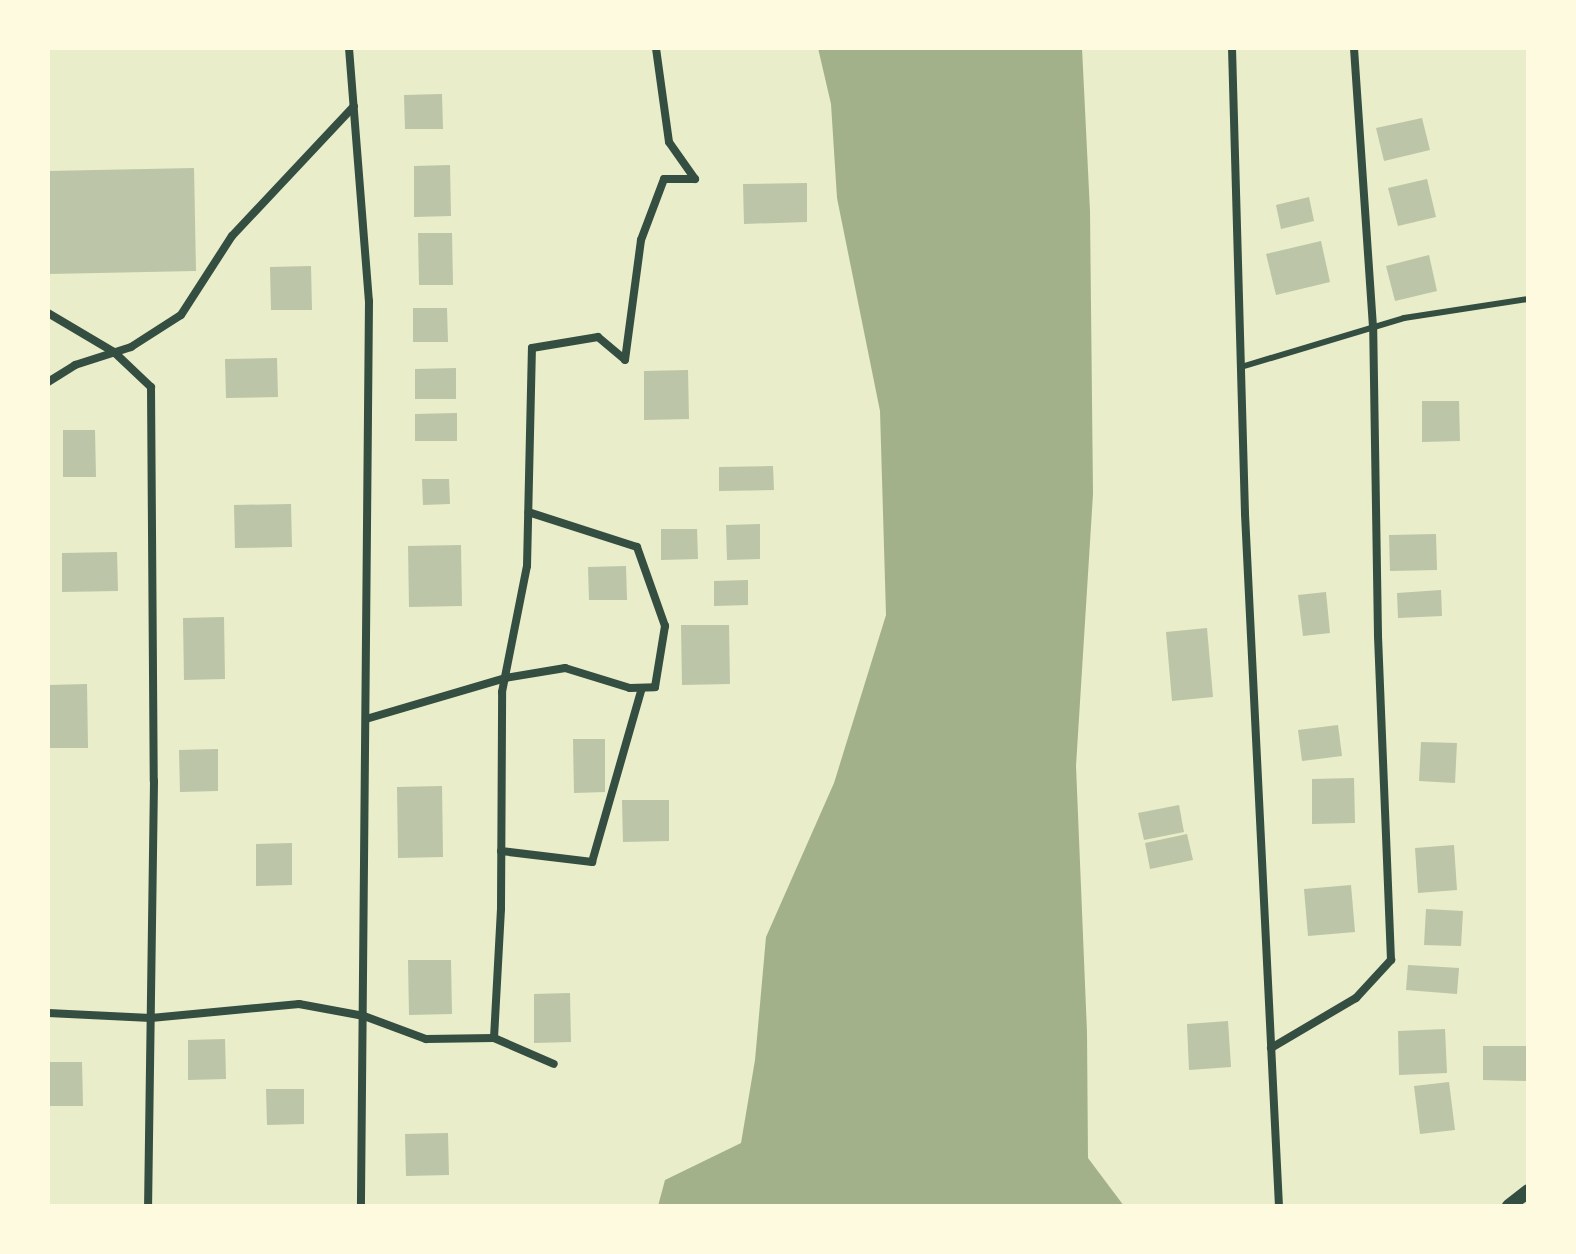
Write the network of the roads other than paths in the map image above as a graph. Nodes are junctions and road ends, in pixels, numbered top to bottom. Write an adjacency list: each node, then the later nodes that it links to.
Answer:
1 (349, 48): 5 (street)
2 (656, 48): 12 (street)
3 (1232, 48): 10 (street)
4 (1354, 48): 8 (street)
5 (354, 106): 9 (street); 15 (street)
6 (1528, 299): 8 (lane)
7 (48, 313): 9 (street)
8 (1373, 327): 10 (lane); 21 (street)
9 (114, 352): 11 (street); 19 (street)
10 (1241, 367): 21 (street)
11 (48, 382)
12 (528, 512): 13 (street); 14 (street)
13 (505, 678): 14 (street); 15 (street); 16 (street)
14 (642, 688): 16 (street)
15 (366, 719): 18 (street)
16 (501, 851): 20 (street)
17 (48, 1013): 19 (street)
18 (364, 1016): 19 (street); 20 (street); 25 (street)
19 (151, 1018): 24 (street)
20 (494, 1038): 22 (street)
21 (1271, 1048): 26 (street)
22 (554, 1064)
23 (1528, 1191): 27 (street)
24 (148, 1206)
25 (361, 1206)
26 (1279, 1206)
27 (1509, 1206)

